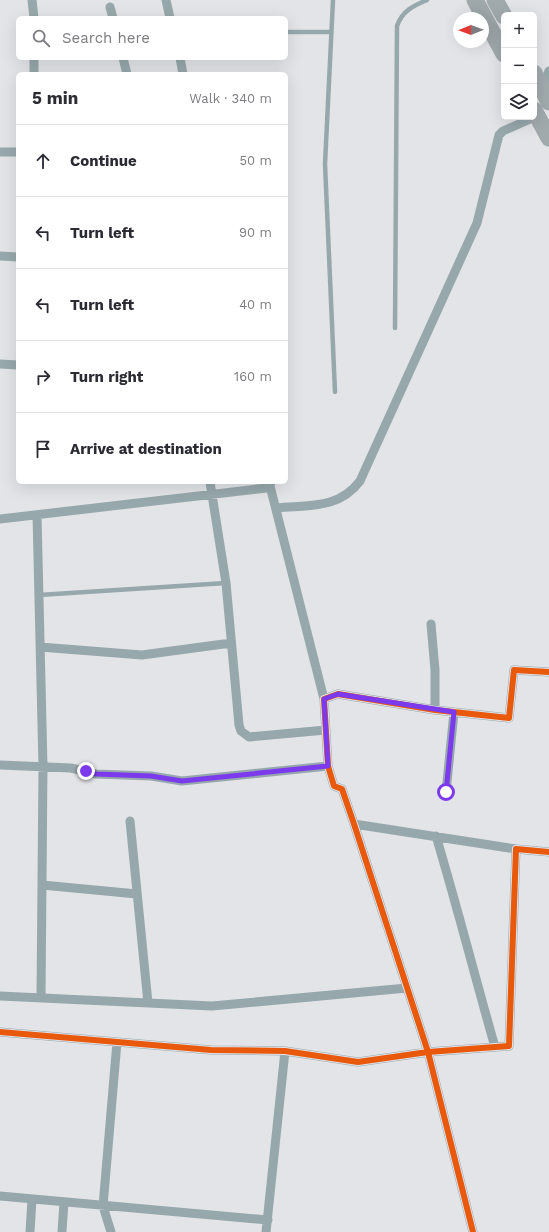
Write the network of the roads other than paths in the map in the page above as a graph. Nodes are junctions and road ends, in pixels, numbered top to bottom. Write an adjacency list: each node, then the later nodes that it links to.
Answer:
1 (32, 0): 9 (street)
2 (166, 0): 11 (street)
3 (333, 0): 13 (lane)
4 (427, 0): 28 (lane)
5 (475, 0): 14 (highway)
6 (495, 0): 8 (highway)
7 (110, 7): 10 (street)
8 (502, 12)
9 (34, 16)
10 (112, 16)
11 (170, 16)
12 (288, 32): 13 (lane)
13 (331, 32): 31 (lane)
14 (501, 48)
15 (34, 60): 18 (street)
16 (123, 60): 19 (street)
17 (180, 60): 20 (street)
18 (34, 72)
19 (126, 72)
20 (183, 72)
21 (537, 115): 23 (highway)
22 (523, 120): 35 (street)
23 (549, 138)
24 (0, 152): 25 (street)
25 (16, 152)
26 (0, 256): 27 (street)
27 (16, 257)
28 (395, 328)
29 (0, 364): 30 (street)
30 (16, 365)
31 (335, 392)
32 (210, 484): 34 (street)
33 (270, 484): 34 (street); 35 (street)
34 (212, 493): 36 (street); 38 (street)
35 (277, 508): 44 (street)
36 (37, 515): 37 (street); 39 (street)
37 (0, 519)
38 (226, 584): 39 (lane); 41 (street)
39 (39, 595): 42 (street)
40 (431, 624): 45 (street)
41 (231, 643): 42 (street); 47 (street)
42 (40, 648): 49 (street)
43 (549, 672): 46 (street)
44 (324, 699): 45 (street); 47 (street)
45 (435, 710): 46 (street)
46 (454, 712): 51 (street)
47 (326, 730): 50 (street)
48 (0, 766): 49 (street)
49 (43, 766): 50 (street); 57 (street)
50 (328, 766): 53 (street)
51 (446, 792)
52 (130, 820): 58 (street)
53 (354, 824): 54 (street); 59 (street)
54 (436, 836): 55 (street); 65 (street)
55 (516, 849): 56 (street); 65 (street)
56 (549, 852)
57 (42, 885): 58 (street); 61 (street)
58 (137, 894): 62 (street)
59 (407, 988): 62 (street); 67 (street)
60 (0, 996): 61 (street)
61 (41, 997): 62 (street)
62 (148, 1003)
63 (0, 1032): 64 (street)
64 (117, 1042): 66 (street); 71 (street)
65 (495, 1047): 67 (street)
66 (285, 1051): 67 (street); 72 (street)
67 (428, 1052): 77 (street)
68 (0, 1196): 69 (street)
69 (32, 1199): 70 (street); 73 (street)
70 (64, 1202): 71 (street); 74 (street)
71 (103, 1206): 72 (street); 75 (street)
72 (268, 1220): 76 (street)
73 (30, 1232)
74 (62, 1232)
75 (112, 1232)
76 (266, 1232)
77 (473, 1232)

